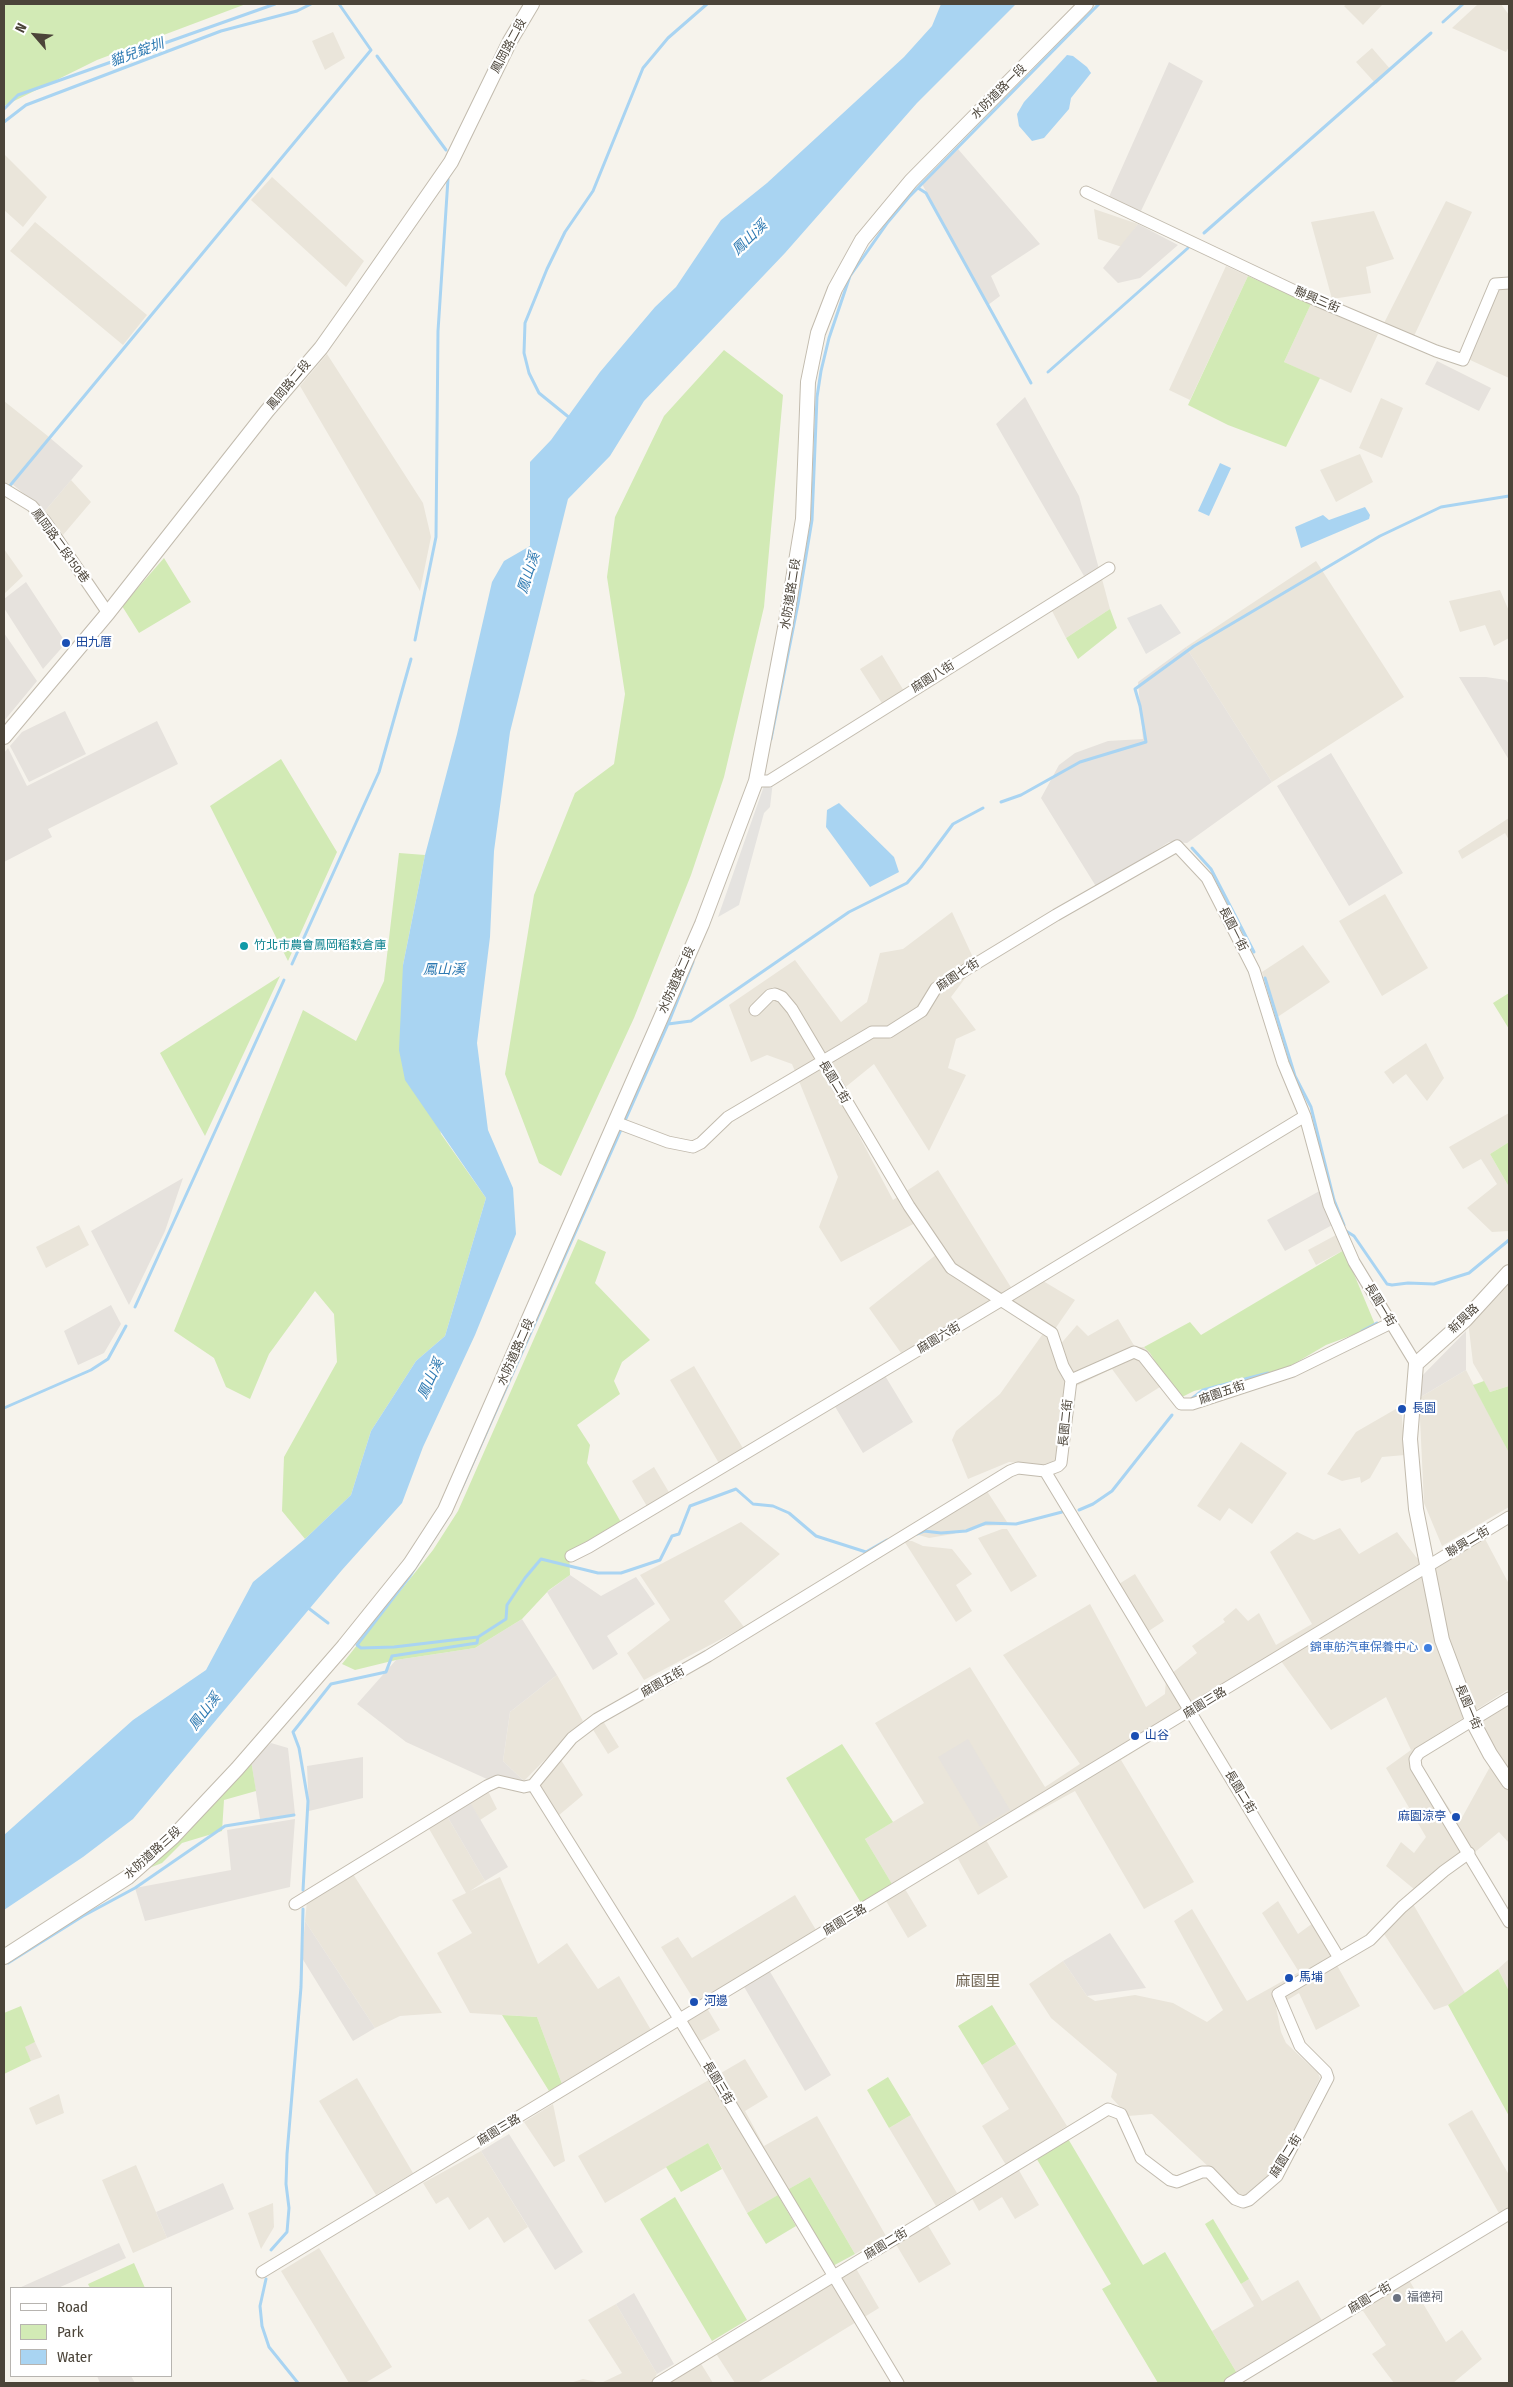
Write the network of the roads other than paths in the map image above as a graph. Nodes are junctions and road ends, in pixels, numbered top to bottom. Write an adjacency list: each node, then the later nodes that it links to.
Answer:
1 (532, 4): 8 (street, 鳳岡路二段)
2 (1086, 4): 3 (street, 水防道路一段)
3 (911, 181): 10 (street, 水防道路二段)
4 (1086, 192): 5 (street, 聯興三街)
5 (1509, 282)
6 (4, 489): 8 (street, 鳳岡路二段150巷)
7 (1109, 568): 10 (street, 麻園八街)
8 (108, 613): 9 (street, 鳳岡路二段)
9 (4, 737)
10 (762, 781): 15 (street, 水防道路二段)
11 (1177, 846): 13 (street, 麻園七街); 14 (street, 長園一街)
12 (755, 1010): 13 (street, 長園二街)
13 (821, 1060): 15 (street, 麻園七街); 17 (street, 長園二街)
14 (1305, 1116): 17 (street, 麻園六街); 18 (street, 長園一街)
15 (621, 1124): 28 (street, 水防道路二段)
16 (1509, 1272): 19 (street, 新興路)
17 (1002, 1300): 20 (street, 長園二街); 23 (street, 麻園六街)
18 (1391, 1323): 19 (street, 長園一街); 20 (street, 麻園五街)
19 (1416, 1364): 24 (street, 長園一街)
20 (1071, 1380): 21 (street, 長園二街)
21 (1045, 1471): 26 (street, 長園二街); 30 (street, 麻園五街)
22 (1509, 1517): 24 (street, 聯興二街)
23 (571, 1556)
24 (1427, 1566): 26 (street, 麻園三路); 27 (street, 長園一街)
25 (1509, 1698): 27 (street)
26 (1191, 1711): 35 (street, 長園二街); 36 (street, 麻園三路)
27 (1472, 1720): 29 (street, 長園一街); 31 (street)
28 (279, 1722): 34 (street, 水防道路三段)
29 (1509, 1782)
30 (533, 1784): 32 (street); 36 (street, 長園三街)
31 (1469, 1853): 33 (street); 35 (street, 麻園二街)
32 (295, 1904)
33 (1509, 1922)
34 (4, 1958)
35 (1339, 1958): 39 (street, 麻園二街)
36 (680, 2020): 38 (street, 麻園三路); 39 (street, 長園三街)
37 (1509, 2214): 42 (street, 麻園一街)
38 (262, 2272)
39 (833, 2276): 40 (street, 麻園二街); 41 (street, 長園三街)
40 (658, 2383)
41 (898, 2383)
42 (1230, 2383)

